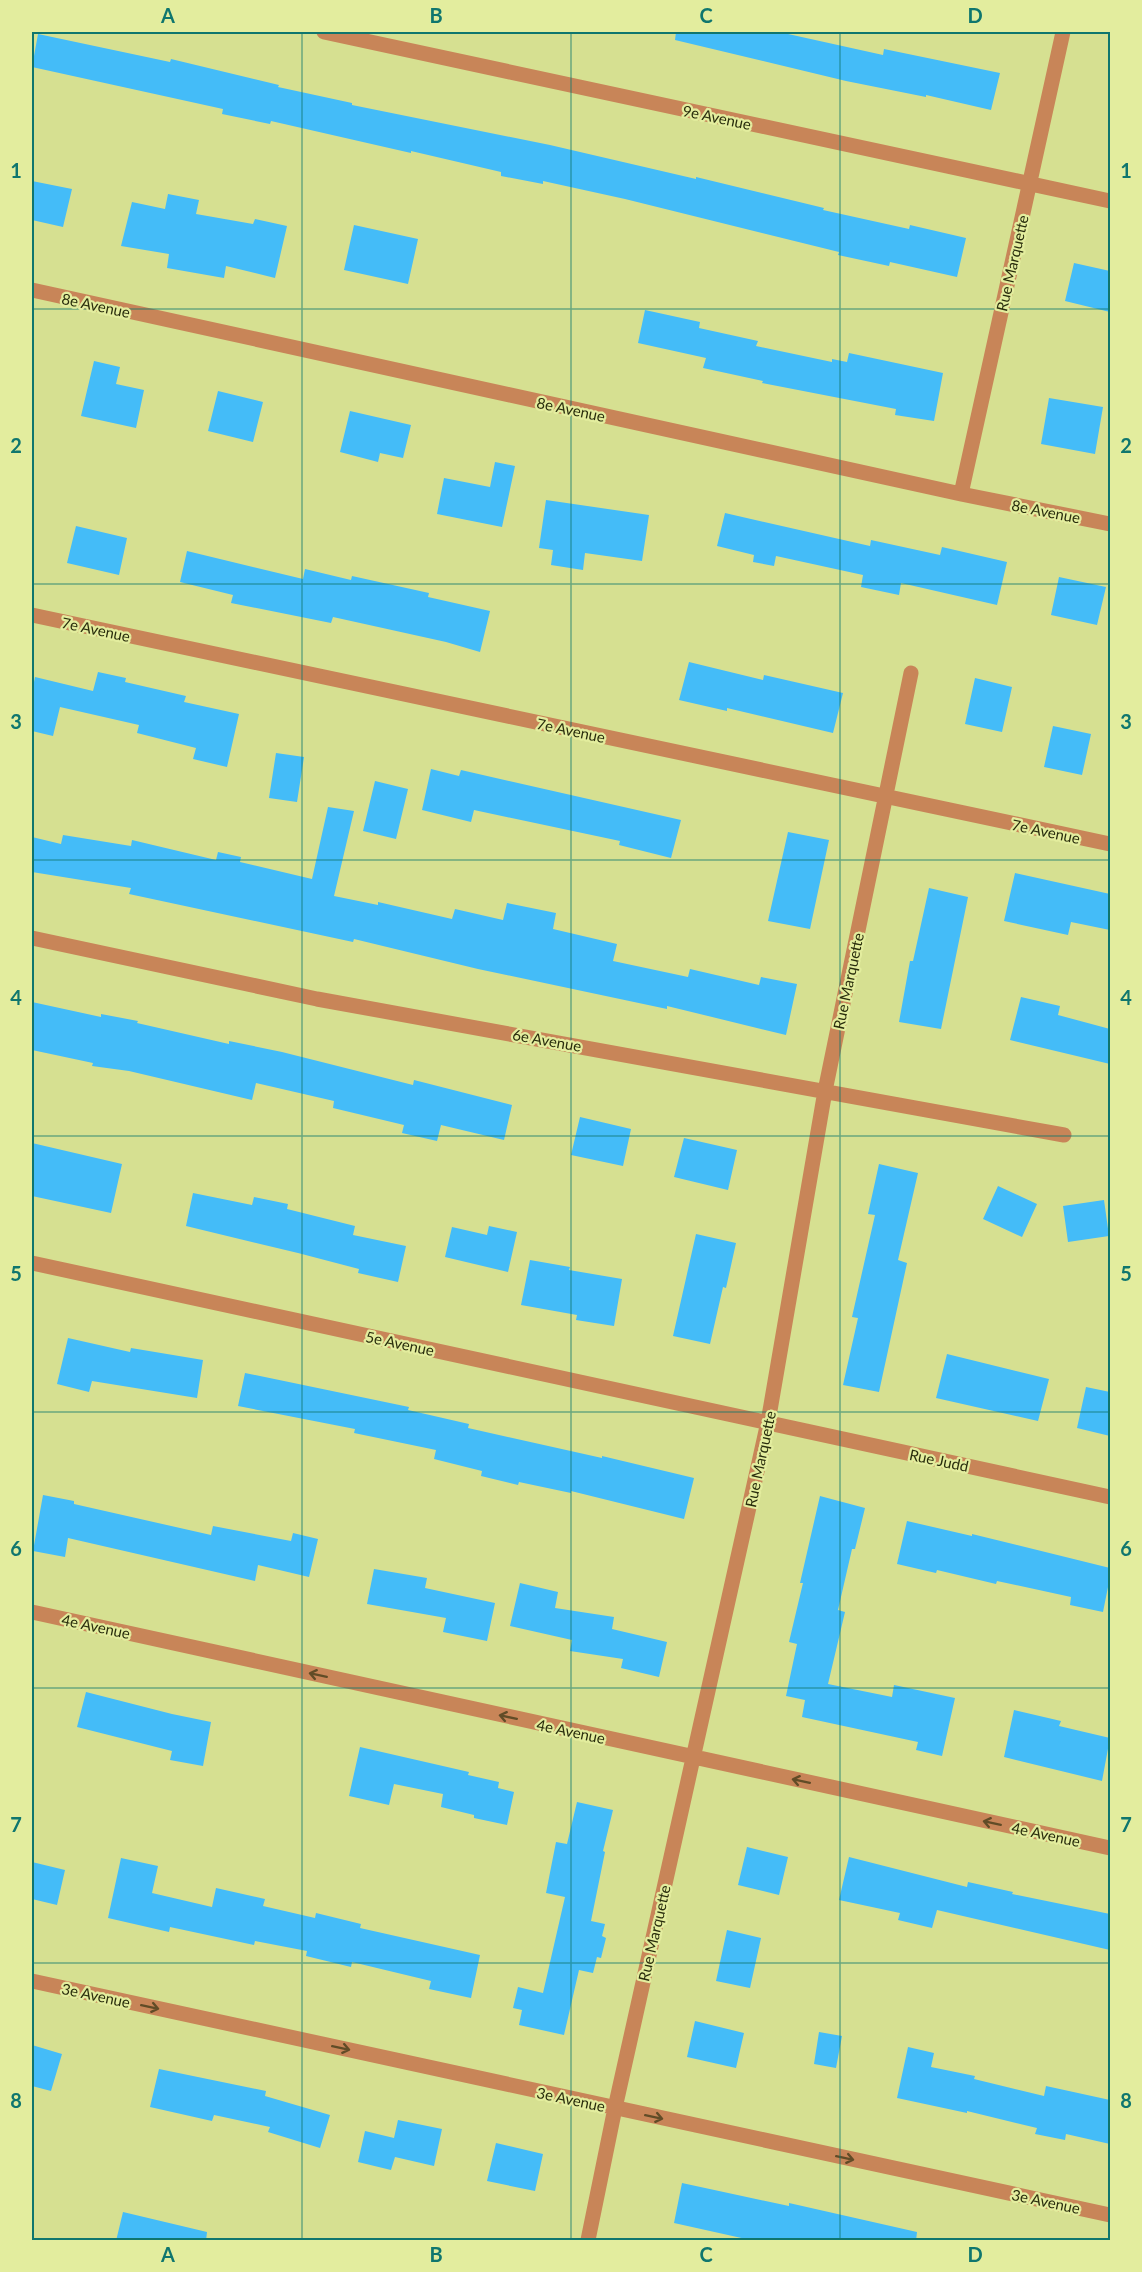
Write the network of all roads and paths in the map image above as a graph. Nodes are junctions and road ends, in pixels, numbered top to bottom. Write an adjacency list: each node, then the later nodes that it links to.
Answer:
1 (324, 32): 3 (street, 9e Avenue)
2 (1063, 32): 3 (street, Rue Marquette)
3 (1029, 184): 4 (street, 9e Avenue); 6 (street, Rue Marquette)
4 (1110, 201)
5 (32, 290): 6 (street, 8e Avenue)
6 (961, 494): 7 (street, 8e Avenue)
7 (1110, 524)
8 (32, 615): 10 (street, 7e Avenue)
9 (911, 674): 10 (street, Rue Marquette)
10 (886, 797): 11 (street, 7e Avenue); 13 (street, Rue Marquette)
11 (1110, 844)
12 (32, 938): 13 (street, 6e Avenue)
13 (825, 1091): 14 (street, 6e Avenue); 16 (street, Rue Marquette)
14 (1064, 1135)
15 (32, 1263): 16 (street, 5e Avenue)
16 (768, 1422): 17 (street, Rue Judd); 19 (street, Rue Marquette)
17 (1110, 1497)
18 (32, 1612): 19 (street, 4e Avenue, one-way to 18)
19 (694, 1758): 20 (street, 4e Avenue, one-way to 19); 22 (street, Rue Marquette)
20 (1110, 1848)
21 (32, 1981): 22 (street, 3e Avenue, one-way to 22)
22 (615, 2108): 23 (street, 3e Avenue, one-way to 23); 24 (street, Rue Marquette)
23 (1110, 2215)
24 (588, 2241)

